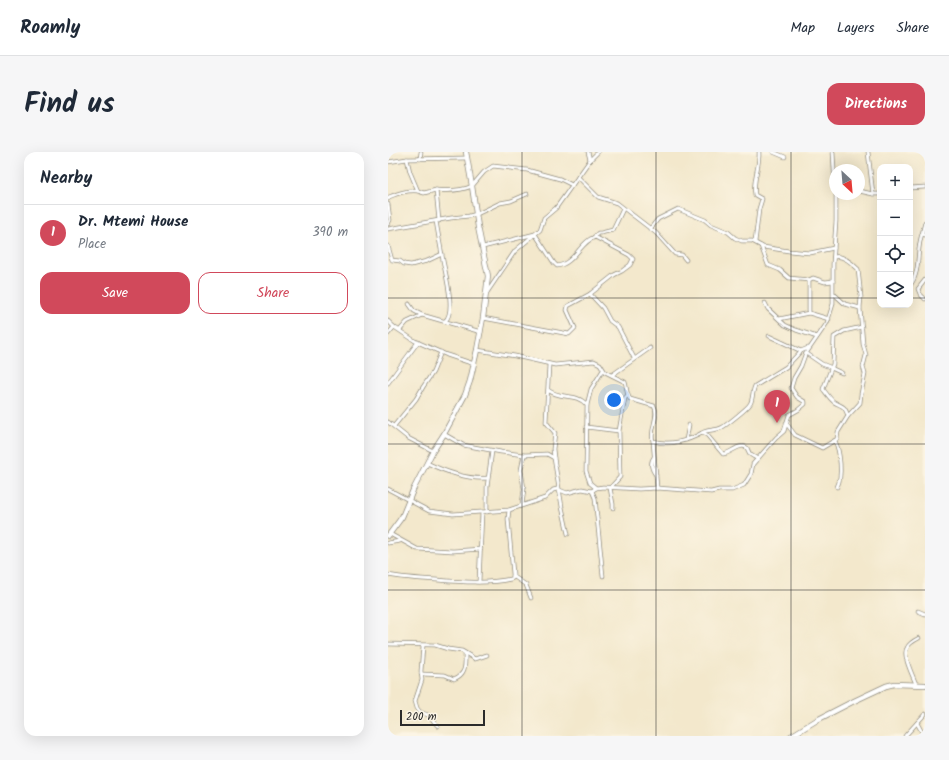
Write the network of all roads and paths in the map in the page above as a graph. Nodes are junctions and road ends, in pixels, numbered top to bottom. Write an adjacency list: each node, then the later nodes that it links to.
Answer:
1 (421, 152): 12 (street)
2 (466, 152): 10 (main road)
3 (588, 152): 13 (street)
4 (598, 152): 13 (street)
5 (759, 152): 42 (street)
6 (773, 152): 9 (street)
7 (833, 152): 15 (street)
8 (868, 152): 27 (street)
9 (785, 157)
10 (467, 158): 12 (street); 18 (main road)
11 (407, 159): 12 (street); 14 (street); 17 (street)
12 (420, 159)
13 (590, 160): 16 (street)
14 (388, 162)
15 (834, 164)
16 (578, 177): 19 (street); 32 (street)
17 (414, 183): 22 (street); 24 (street)
18 (472, 186): 19 (street); 23 (street); 33 (main road)
19 (572, 186): 39 (street)
20 (925, 187): 21 (street)
21 (913, 188)
22 (411, 190): 24 (street); 29 (street)
23 (436, 190): 24 (street); 34 (street)
24 (418, 191)
25 (865, 192): 27 (street)
26 (527, 194): 33 (street)
27 (873, 194): 28 (street)
28 (877, 194)
29 (388, 199)
30 (836, 200): 46 (street)
31 (388, 204): 36 (street)
32 (623, 209): 38 (street); 41 (street)
33 (477, 214): 34 (street); 45 (main road)
34 (438, 221): 37 (street); 47 (street)
35 (925, 222): 40 (street)
36 (388, 224)
37 (388, 229)
38 (650, 229): 42 (street); 49 (street)
39 (535, 234): 41 (street); 45 (street); 54 (street)
40 (923, 234): 50 (street)
41 (594, 237): 55 (street)
42 (755, 242): 44 (street)
43 (388, 246): 47 (street)
44 (760, 246): 46 (street); 51 (street)
45 (483, 247): 54 (main road)
46 (834, 248): 48 (street)
47 (442, 254): 67 (street)
48 (834, 257): 53 (street); 60 (street)
49 (686, 260)
50 (913, 279)
51 (809, 280): 53 (street); 61 (street)
52 (925, 280): 57 (street)
53 (833, 281): 56 (street)
54 (486, 294): 63 (main road)
55 (590, 294): 63 (street); 82 (street)
56 (834, 294): 60 (street); 65 (street)
57 (925, 299)
58 (765, 303): 64 (street)
59 (409, 304): 62 (street)
60 (860, 308): 69 (street)
61 (809, 314): 64 (street); 65 (street)
62 (422, 316): 67 (street); 70 (street)
63 (483, 318): 71 (main road)
64 (779, 319): 74 (street)
65 (829, 319): 74 (street)
66 (388, 321): 68 (street)
67 (445, 321): 71 (street)
68 (394, 327): 70 (street); 72 (street)
69 (862, 328): 85 (street); 93 (street)
70 (400, 330): 75 (street)
71 (480, 332): 78 (main road)
72 (388, 334)
73 (769, 336): 79 (street)
74 (817, 337): 77 (street)
75 (418, 342): 80 (street); 89 (street)
76 (650, 348): 82 (street)
77 (809, 348): 79 (street); 81 (street)
78 (477, 350): 83 (main road); 84 (street)
79 (801, 351): 100 (street)
80 (441, 352): 83 (street); 97 (street)
81 (806, 354): 85 (street); 95 (street)
82 (634, 358): 88 (street)
83 (474, 364): 101 (main road)
84 (549, 364): 86 (street); 90 (street)
85 (832, 368): 87 (street); 93 (street)
86 (603, 370): 88 (street); 92 (street)
87 (842, 373)
88 (612, 375): 91 (street)
89 (388, 383)
90 (548, 390): 92 (street); 107 (street)
91 (628, 395): 99 (street); 103 (street)
92 (587, 405): 98 (street)
93 (848, 416): 104 (street)
94 (388, 422): 97 (street)
95 (786, 424): 104 (street); 111 (street)
96 (689, 425): 102 (street)
97 (394, 426): 105 (street)
98 (586, 427): 99 (street); 115 (street)
99 (619, 431): 116 (street)
100 (702, 433): 102 (street); 111 (street)
101 (444, 434): 105 (main road); 106 (street)
102 (686, 440): 103 (street)
103 (653, 441): 117 (street)
104 (835, 441): 114 (street)
105 (433, 451): 112 (main road)
106 (492, 451): 109 (street); 113 (street)
107 (553, 452): 108 (street); 110 (street)
108 (547, 454): 109 (street); 110 (street)
109 (524, 455): 122 (street)
110 (554, 458): 119 (street)
111 (758, 459): 117 (street)
112 (427, 463): 113 (street); 121 (main road)
113 (488, 478): 126 (street)
114 (837, 486)
115 (596, 488): 116 (street); 120 (street)
116 (610, 488): 117 (street); 123 (street)
117 (657, 488)
118 (388, 490): 121 (street)
119 (559, 490): 120 (street); 122 (street); 127 (street)
120 (592, 491): 134 (street)
121 (408, 500): 125 (street); 128 (main road)
122 (522, 505): 124 (street)
123 (613, 508)
124 (509, 510): 126 (street); 133 (street)
125 (482, 512): 126 (street); 131 (street)
126 (487, 512)
127 (568, 534)
128 (389, 535): 129 (street)
129 (400, 541): 130 (street); 131 (street)
130 (388, 543)
131 (481, 549): 135 (street)
132 (388, 575): 135 (street)
133 (513, 576): 135 (street); 136 (street)
134 (603, 576)
135 (479, 582)
136 (531, 598)
137 (918, 611): 138 (street)
138 (925, 614)
139 (919, 638): 145 (street)
140 (388, 644): 141 (street)
141 (423, 646): 142 (street); 144 (street)
142 (465, 653): 143 (street); 144 (street)
143 (487, 655)
144 (421, 674): 149 (street)
145 (916, 684): 146 (main road); 150 (main road)
146 (925, 685)
147 (925, 714): 148 (street)
148 (917, 723): 151 (street); 152 (street)
149 (438, 726)
150 (791, 736)
151 (905, 736)
152 (924, 736)

